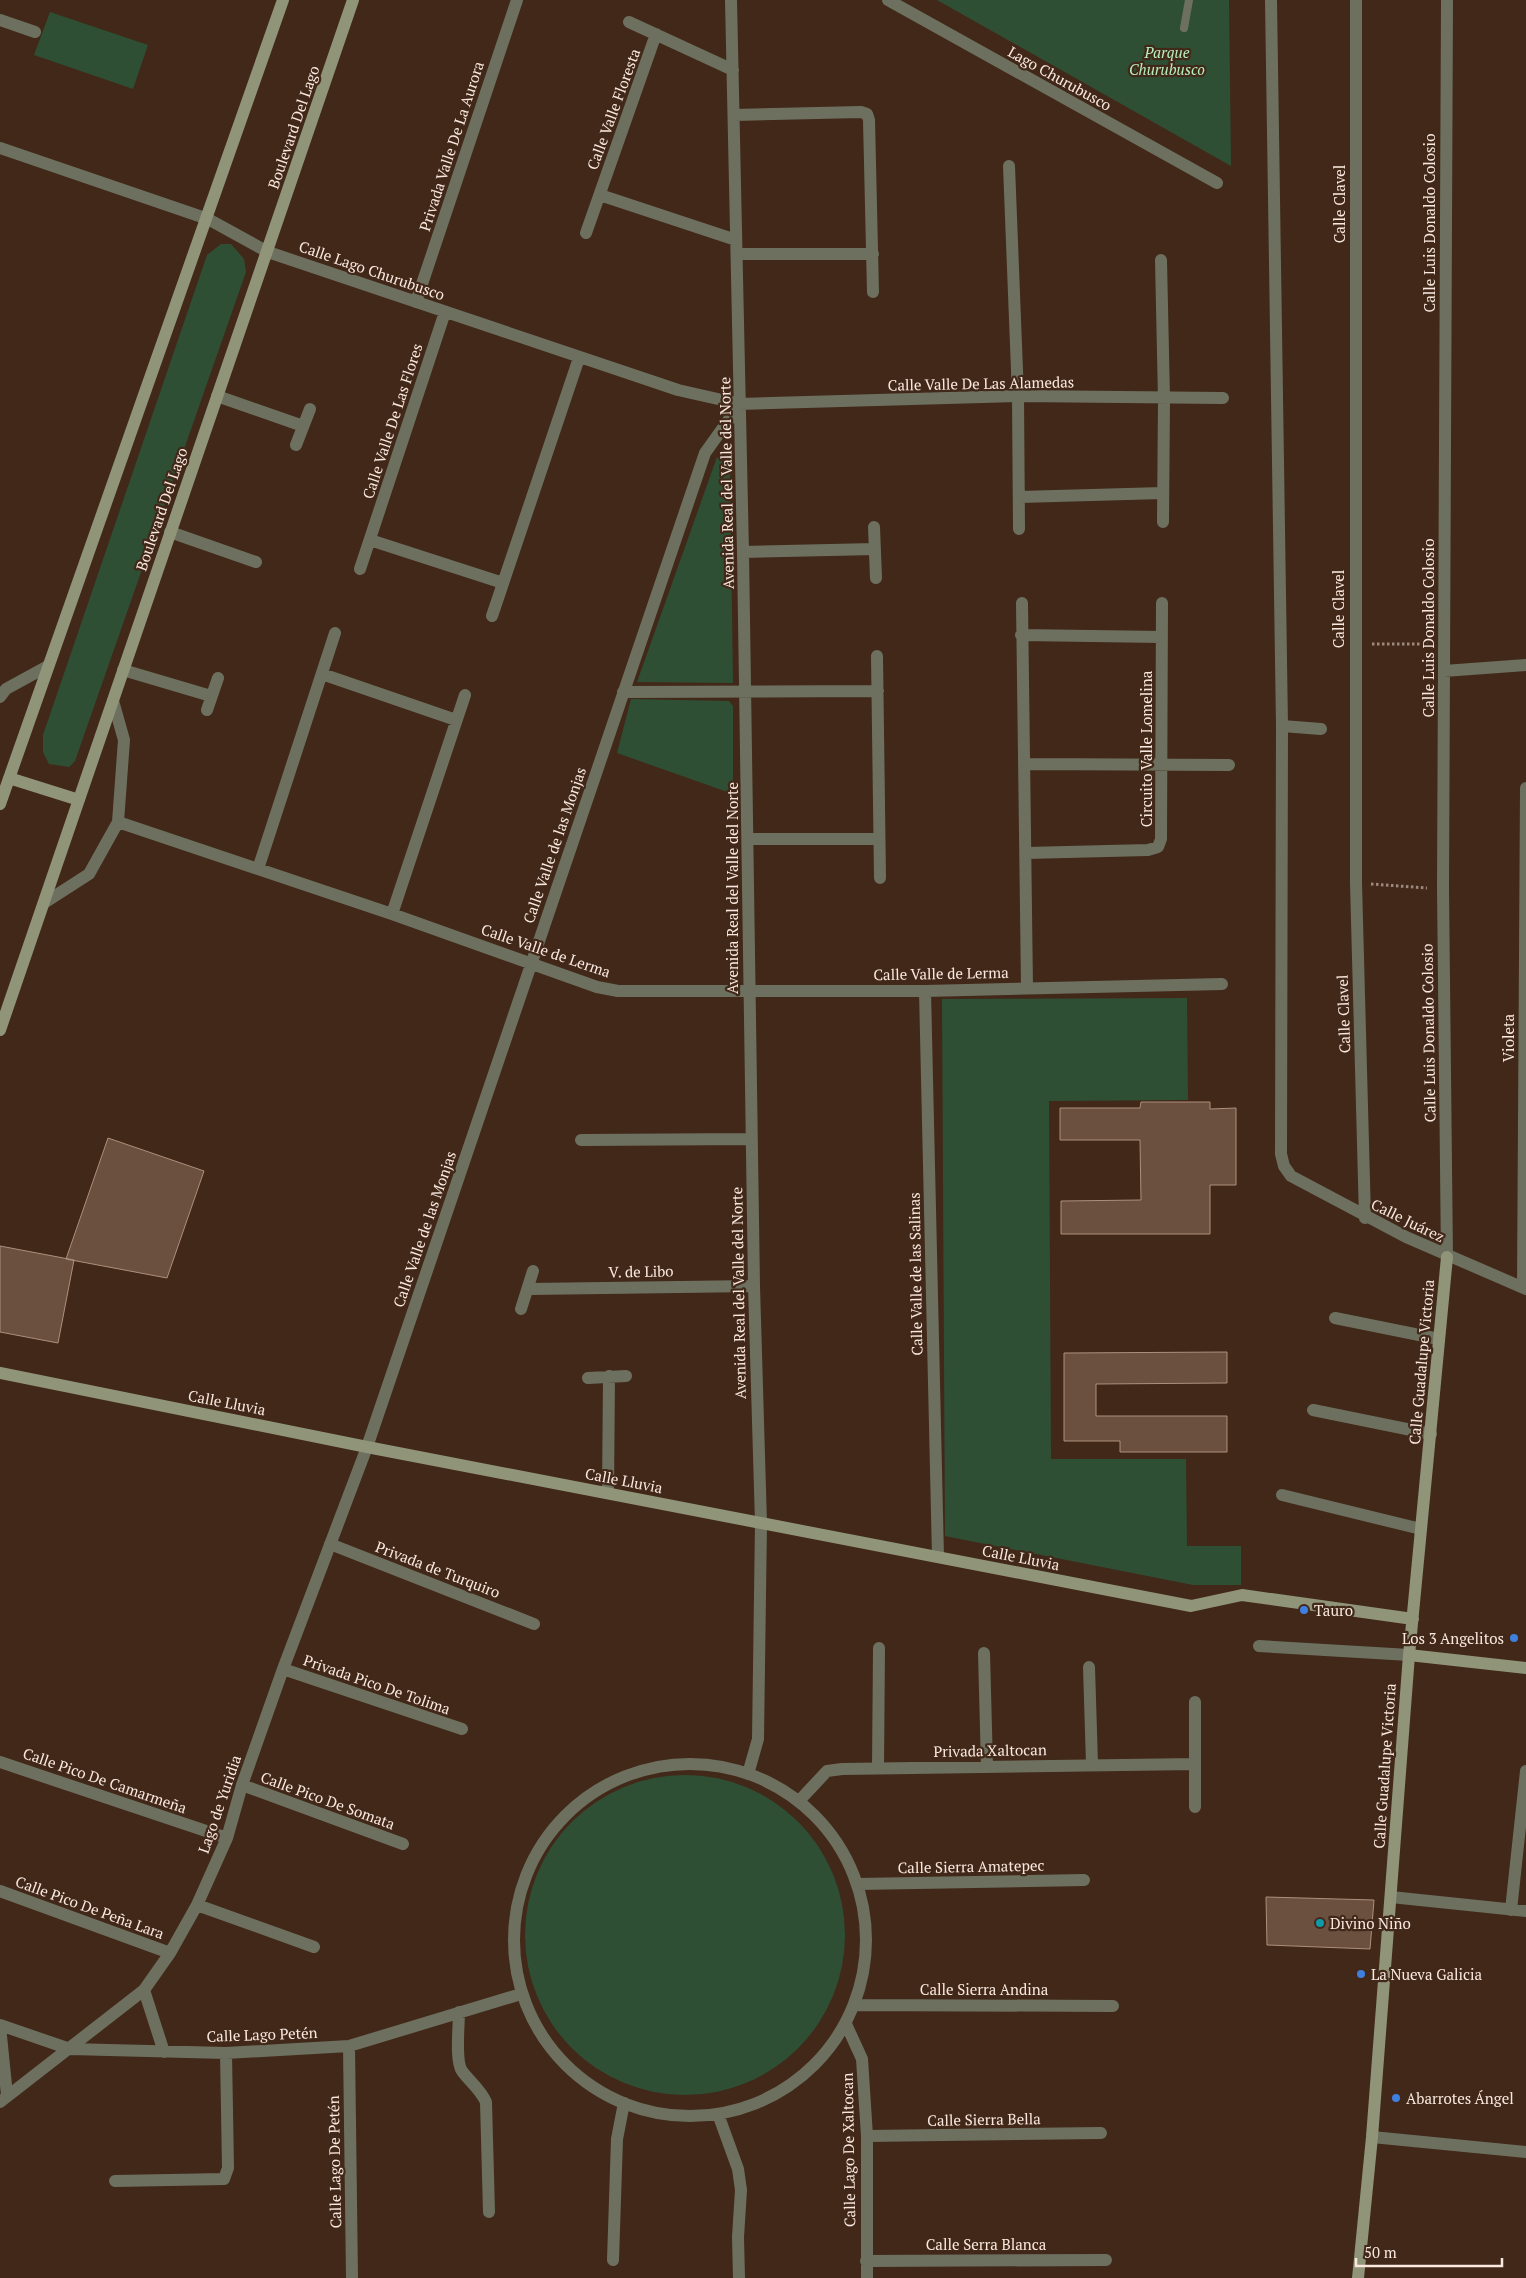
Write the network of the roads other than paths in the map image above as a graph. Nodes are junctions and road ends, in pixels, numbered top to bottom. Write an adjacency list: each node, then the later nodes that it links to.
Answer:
1 (283, 0): 21 (street)
2 (353, 0): 24 (street, Boulevard Del Lago)
3 (517, 0): 29 (street, Privada Valle De La Aurora)
4 (731, 0): 15 (street, Avenida Real del Valle del Norte)
5 (888, 0): 19 (street, Lago Churubusco)
6 (1189, 0): 12 (lane)
7 (1271, 0): 75 (street)
8 (1356, 0): 100 (street, Calle Clavel)
9 (1447, 0): 63 (street, Calle Luis Donaldo Colosio)
10 (0, 20): 13 (street)
11 (629, 22): 14 (street, Calle Valle Floresta)
12 (1184, 28)
13 (35, 32)
14 (656, 34): 15 (street, Calle Valle Floresta); 20 (street, Calle Valle Floresta)
15 (732, 70): 16 (street, Avenida Real del Valle del Norte)
16 (734, 115): 23 (street, Avenida Real del Valle del Norte); 26 (street)
17 (0, 148): 21 (street, Calle Lago Churubusco)
18 (1009, 166): 33 (street)
19 (1217, 184)
20 (600, 195): 22 (street, Calle Valle Floresta); 23 (street, Calle Valle Floresta)
21 (208, 219): 24 (street, Calle Lago Churubusco); 61 (street)
22 (586, 233)
23 (736, 240): 25 (street, Avenida Real del Valle del Norte)
24 (268, 252): 29 (street, Calle Lago Churubusco); 32 (street, Boulevard Del Lago)
25 (737, 254): 26 (street); 36 (street, Avenida Real del Valle del Norte)
26 (873, 254): 28 (street)
27 (1161, 260): 35 (street)
28 (873, 292)
29 (416, 302): 30 (street, Calle Lago Churubusco)
30 (445, 312): 31 (street, Calle Lago Churubusco); 46 (street, Calle Valle De Las Flores)
31 (579, 358): 36 (street, Calle Lago Churubusco); 52 (street)
32 (217, 396): 38 (street); 45 (street, Boulevard Del Lago)
33 (1018, 396): 35 (street, Calle Valle De Las Alamedas); 36 (street, Calle Valle De Las Alamedas); 41 (street)
34 (1223, 398): 35 (street, Calle Valle De Las Alamedas)
35 (1164, 399): 40 (street)
36 (740, 404): 48 (street, Avenida Real del Valle del Norte); 67 (street, Calle Valle de las Monjas)
37 (310, 409): 38 (street)
38 (303, 426): 39 (street)
39 (296, 445)
40 (1163, 493): 41 (street); 42 (street)
41 (1020, 497): 44 (street)
42 (1163, 522)
43 (874, 527): 47 (street)
44 (1020, 528)
45 (170, 532): 49 (street); 62 (street, Boulevard Del Lago)
46 (370, 540): 50 (street, Calle Valle De Las Flores); 52 (street)
47 (875, 549): 48 (street); 51 (street)
48 (744, 552): 68 (street, Avenida Real del Valle del Norte)
49 (256, 562)
50 (360, 570)
51 (876, 578)
52 (503, 583): 55 (street)
53 (1022, 603): 57 (street)
54 (1162, 603): 58 (street, Circuito Valle Lomelina)
55 (492, 616)
56 (335, 633): 64 (street)
57 (1021, 635): 58 (street); 77 (street)
58 (1162, 637): 78 (street, Circuito Valle Lomelina)
59 (877, 656): 66 (street)
60 (1526, 665): 63 (street)
61 (48, 666): 71 (street); 80 (street)
62 (123, 670): 70 (street); 72 (street, Boulevard Del Lago)
63 (1444, 671): 101 (street, Calle Luis Donaldo Colosio)
64 (322, 674): 74 (street); 88 (street)
65 (218, 678): 70 (street)
66 (878, 691): 68 (street); 86 (street)
67 (623, 692): 68 (street); 92 (street, Calle Valle de las Monjas)
68 (746, 692): 85 (street, Avenida Real del Valle del Norte)
69 (465, 695): 74 (street)
70 (211, 696): 73 (street)
71 (0, 697)
72 (112, 701): 82 (street, Boulevard Del Lago); 84 (street)
73 (207, 710)
74 (456, 720): 91 (street)
75 (1282, 726): 76 (street); 100 (street, Calle Juárez)
76 (1321, 729)
77 (1024, 764): 78 (street); 87 (street)
78 (1163, 765): 79 (street); 87 (street, Circuito Valle Lomelina)
79 (1229, 765)
80 (9, 778): 82 (street); 83 (street)
81 (1526, 788): 105 (street, Violeta)
82 (79, 800): 90 (street, Boulevard Del Lago)
83 (0, 804)
84 (118, 822): 88 (street, Calle Valle de Lerma); 90 (street)
85 (748, 839): 86 (street); 96 (street, Avenida Real del Valle del Norte)
86 (879, 839): 89 (street)
87 (1026, 854): 94 (street)
88 (258, 869): 91 (street, Calle Valle de Lerma)
89 (880, 878)
90 (44, 903): 97 (street, Boulevard Del Lago)
91 (392, 914): 92 (street, Calle Valle de Lerma)
92 (531, 963): 96 (street, Calle Valle de Lerma); 115 (street, Calle Valle de las Monjas)
93 (1222, 984): 94 (street, Calle Valle de Lerma)
94 (1027, 987): 95 (street, Calle Valle de Lerma)
95 (924, 991): 96 (street, Calle Valle de Lerma); 121 (street, Calle Valle de las Salinas)
96 (749, 992): 98 (street, Avenida Real del Valle del Norte)
97 (0, 1030)
98 (751, 1139): 99 (street); 103 (street, Avenida Real del Valle del Norte)
99 (581, 1140)
100 (1365, 1218): 101 (street, Calle Juárez)
101 (1447, 1257): 105 (street, Calle Juárez); 108 (street, Calle Guadalupe Victoria)
102 (533, 1271): 104 (street)
103 (754, 1286): 104 (street, V. de Libo); 118 (street, Avenida Real del Valle del Norte)
104 (529, 1288): 106 (street)
105 (1525, 1288)
106 (521, 1310)
107 (1335, 1318): 108 (street)
108 (1439, 1339): 114 (street, Calle Guadalupe Victoria)
109 (0, 1373): 115 (street, Calle Lluvia)
110 (609, 1376): 111 (street); 112 (street); 116 (street)
111 (626, 1376)
112 (588, 1378)
113 (1313, 1410): 114 (street)
114 (1431, 1434): 119 (street, Calle Guadalupe Victoria)
115 (367, 1447): 116 (street, Calle Lluvia); 120 (street, Lago de Yuridia)
116 (608, 1493): 118 (street, Calle Lluvia)
117 (1282, 1495): 119 (street)
118 (761, 1523): 121 (street, Calle Lluvia); 139 (street, Avenida Real del Valle del Norte)
119 (1421, 1528): 122 (street, Calle Guadalupe Victoria)
120 (330, 1544): 123 (street, Privada de Turquiro); 130 (street, Lago de Yuridia)
121 (938, 1557): 122 (street, Calle Lluvia)
122 (1413, 1619): 127 (street, Calle Guadalupe Victoria)
123 (534, 1624)
124 (1259, 1646): 127 (street)
125 (879, 1648): 137 (street)
126 (984, 1653): 136 (street)
127 (1409, 1655): 129 (street); 148 (street, Calle Guadalupe Victoria)
128 (1089, 1666): 134 (street)
129 (1526, 1668)
130 (282, 1669): 132 (street, Privada Pico De Tolima); 140 (street, Lago de Yuridia)
131 (1195, 1702): 135 (street)
132 (462, 1729)
133 (0, 1762): 143 (street, Calle Pico De Camarmeña)
134 (1092, 1764): 135 (street, Privada Xaltocan); 136 (street, Privada Xaltocan)
135 (1194, 1764): 142 (street)
136 (987, 1767): 137 (street, Privada Xaltocan)
137 (878, 1768): 141 (street, Privada Xaltocan)
138 (1526, 1771): 150 (street)
139 (748, 1774): 141 (street); 155 (street)
140 (242, 1785): 143 (street, Lago de Yuridia); 144 (street, Calle Pico De Somata)
141 (799, 1801): 146 (street)
142 (1194, 1807)
143 (227, 1838): 149 (street, Lago de Yuridia)
144 (403, 1844)
145 (1084, 1880): 146 (street, Calle Sierra Amatepec)
146 (858, 1884): 156 (street)
147 (0, 1891): 153 (street, Calle Pico De Peña Lara)
148 (1391, 1897): 150 (street); 170 (street, Calle Guadalupe Victoria)
149 (197, 1905): 152 (street); 153 (street, Lago de Yuridia)
150 (1511, 1910): 151 (street)
151 (1526, 1911)
152 (314, 1947)
153 (170, 1953): 154 (street, Lago de Yuridia)
154 (144, 1990): 162 (street, Lago de Yuridia); 163 (street)
155 (521, 1994): 158 (street, Calle Lago Petén); 166 (street)
156 (855, 2005): 157 (street, Calle Sierra Andina); 159 (street)
157 (1113, 2006)
158 (459, 2012): 161 (street, Calle Lago Petén); 173 (street)
159 (846, 2024): 167 (street); 169 (street, Calle Lago De Xaltocan)
160 (0, 2026): 162 (street, Calle Lago Petén); 165 (street)
161 (349, 2046): 164 (street, Calle Lago Petén); 177 (street, Calle Lago De Petén)
162 (70, 2049): 163 (street, Calle Lago Petén); 165 (street, Lago de Yuridia)
163 (164, 2052): 164 (street, Calle Lago Petén)
164 (226, 2053): 172 (street)
165 (3, 2098)
166 (624, 2104): 167 (street); 174 (street)
167 (718, 2114): 178 (street)
168 (1101, 2134): 169 (street, Calle Sierra Bella)
169 (867, 2136): 175 (street, Calle Lago De Xaltocan)
170 (1372, 2137): 171 (street); 180 (street, Calle Guadalupe Victoria)
171 (1526, 2152)
172 (115, 2181)
173 (489, 2212)
174 (613, 2260)
175 (866, 2260): 176 (street, Calle Serra Blanca); 179 (street, Calle Lago De Xaltocan)
176 (1106, 2260)
177 (352, 2278)
178 (739, 2278)
179 (867, 2278)
180 (1358, 2278)

